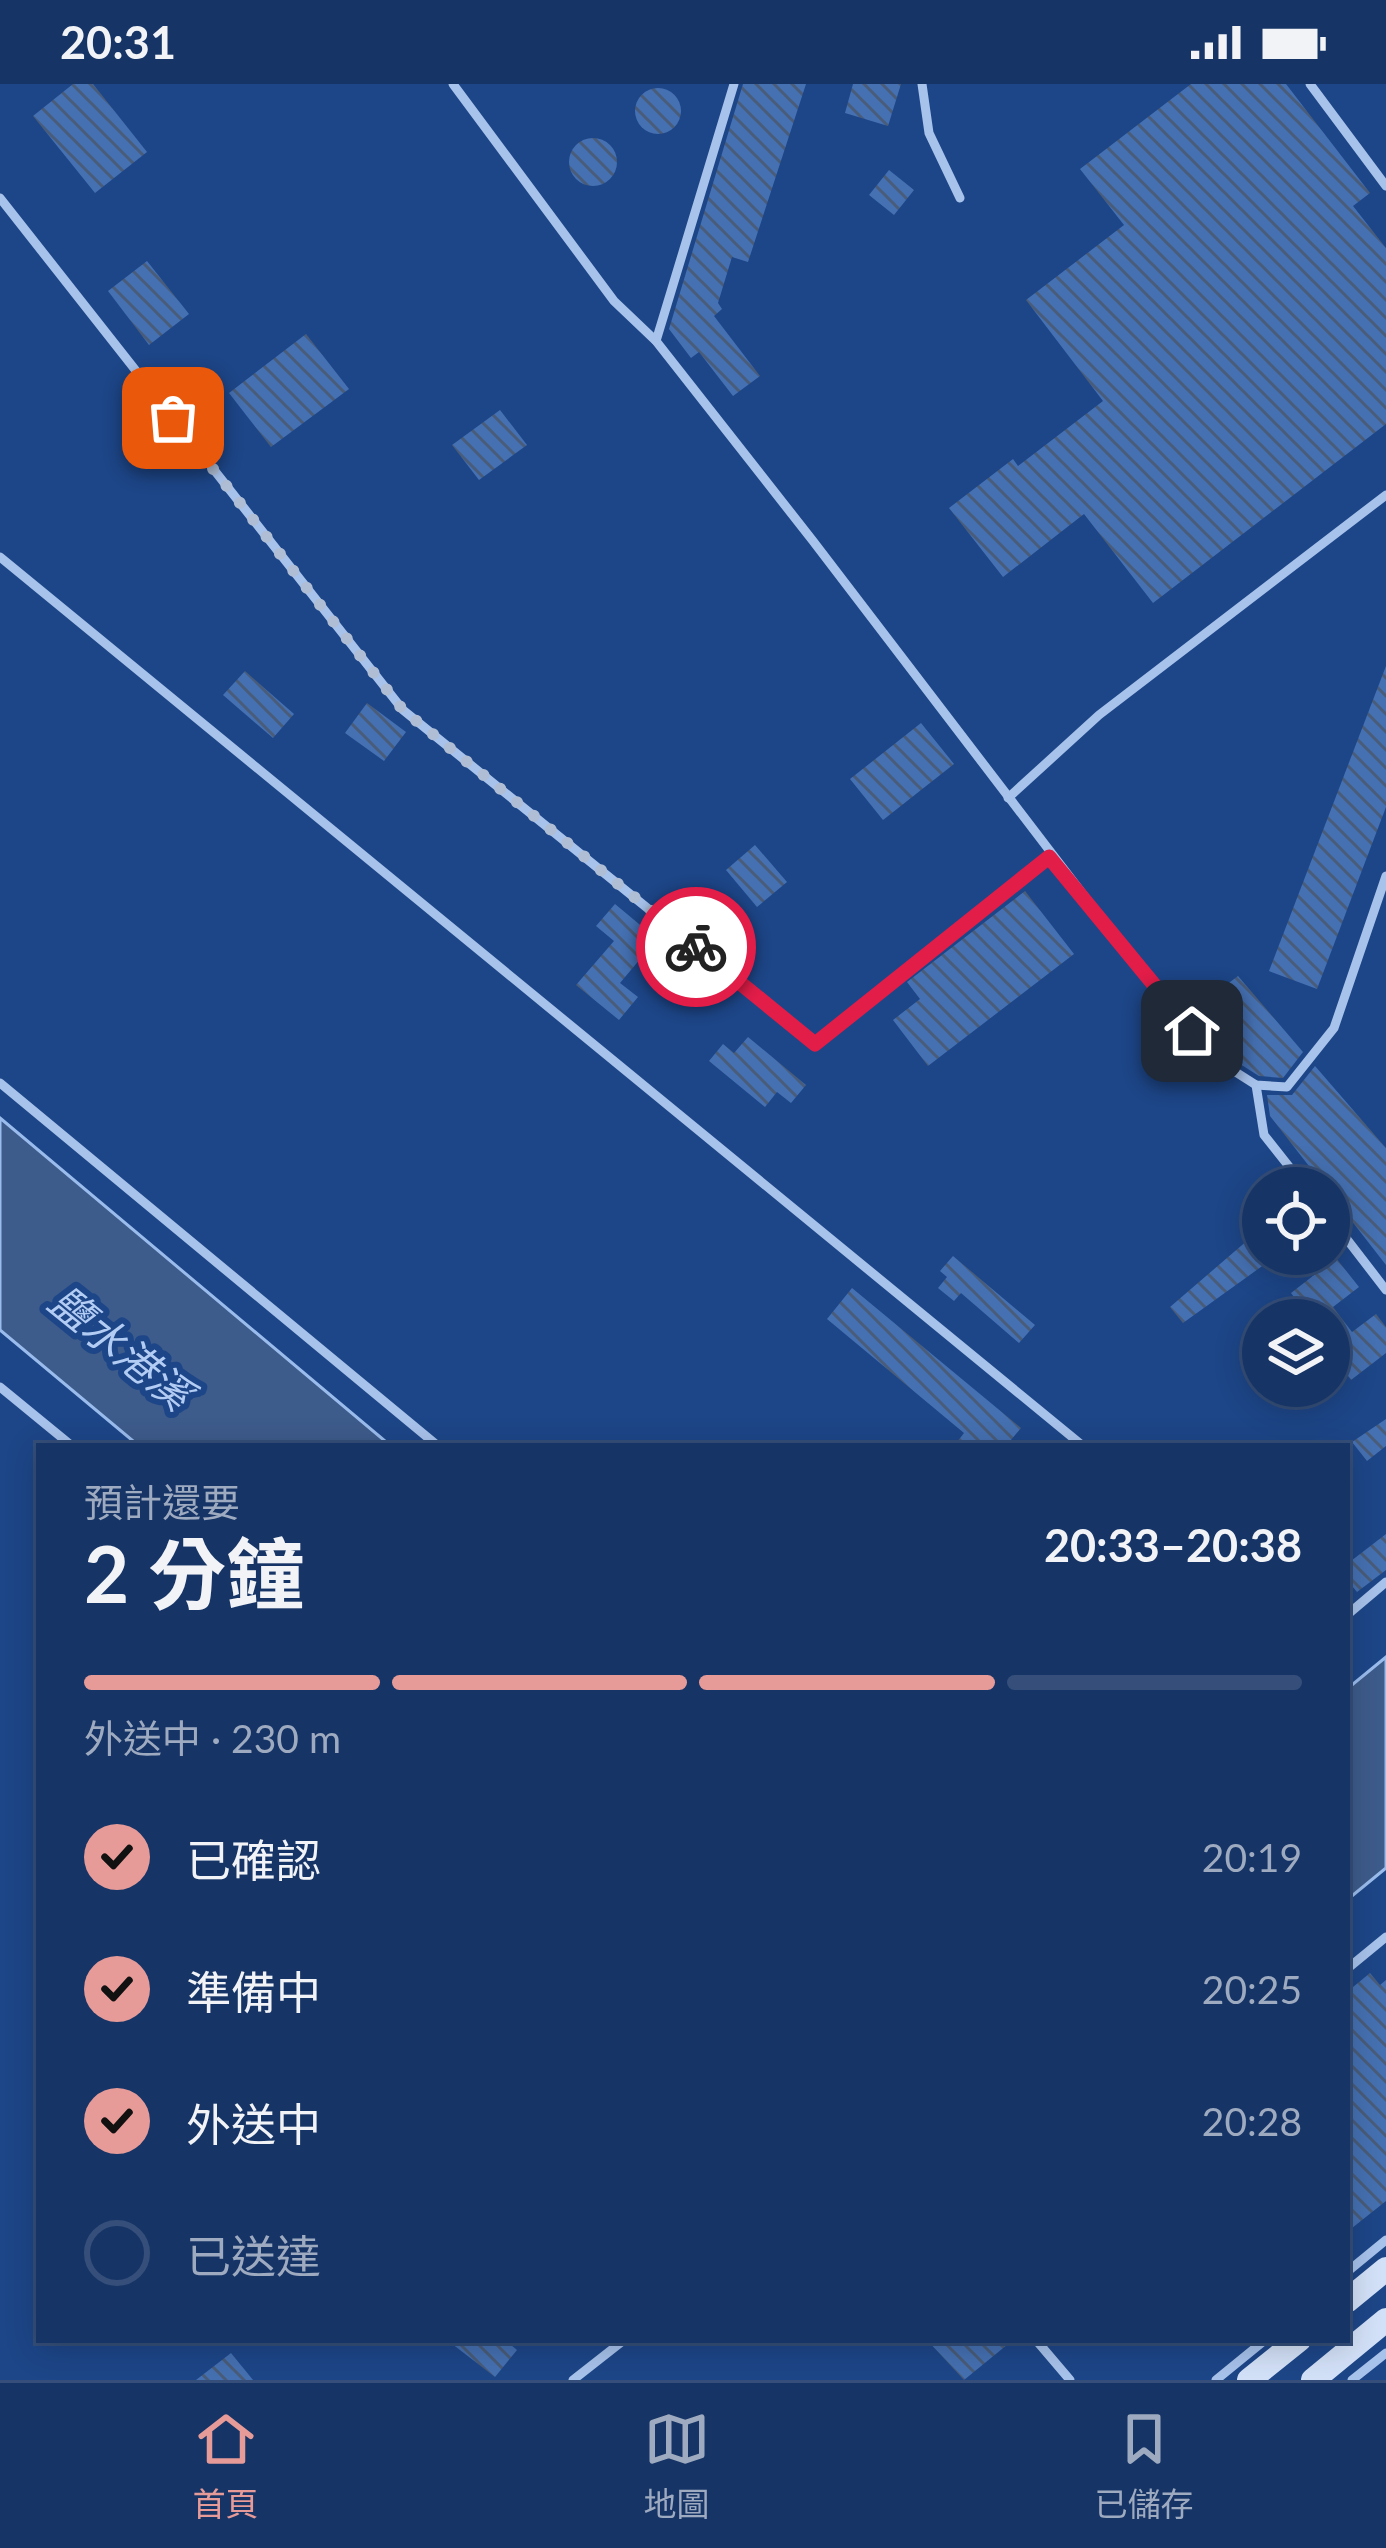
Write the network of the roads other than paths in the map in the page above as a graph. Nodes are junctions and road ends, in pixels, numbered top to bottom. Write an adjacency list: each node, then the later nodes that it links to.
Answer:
1 (453, 84): 8 (lane)
2 (734, 84): 8 (lane)
3 (922, 84): 7 (lane)
4 (1310, 84): 5 (lane)
5 (1386, 186)
6 (0, 198): 12 (lane)
7 (960, 198)
8 (656, 341): 11 (lane)
9 (1386, 495): 11 (lane)
10 (0, 557): 22 (lane)
11 (1008, 798): 12 (lane)
12 (1049, 857): 15 (lane)
13 (1386, 876): 15 (lane)
14 (0, 1083): 21 (lane)
15 (1256, 1085): 16 (lane)
16 (1289, 1167)
17 (1350, 1243): 18 (lane)
18 (1386, 1290)
19 (0, 1387): 20 (lane)
20 (68, 1443)
21 (435, 1443)
22 (1079, 1443)
23 (1386, 1582): 24 (lane)
24 (1350, 1613)
25 (1386, 1937): 26 (lane)
26 (1350, 1967)
27 (1386, 2240): 28 (lane)
28 (1350, 2270)
29 (1381, 2282): 30 (street)
30 (1350, 2299)
31 (1386, 2320): 41 (street)
32 (620, 2343): 37 (lane)
33 (1039, 2343): 38 (lane)
34 (1261, 2343): 39 (lane)
35 (1294, 2343): 40 (street)
36 (1386, 2354): 42 (lane)
37 (573, 2380)
38 (1070, 2380)
39 (1216, 2380)
40 (1249, 2380)
41 (1313, 2380)
42 (1352, 2380)

